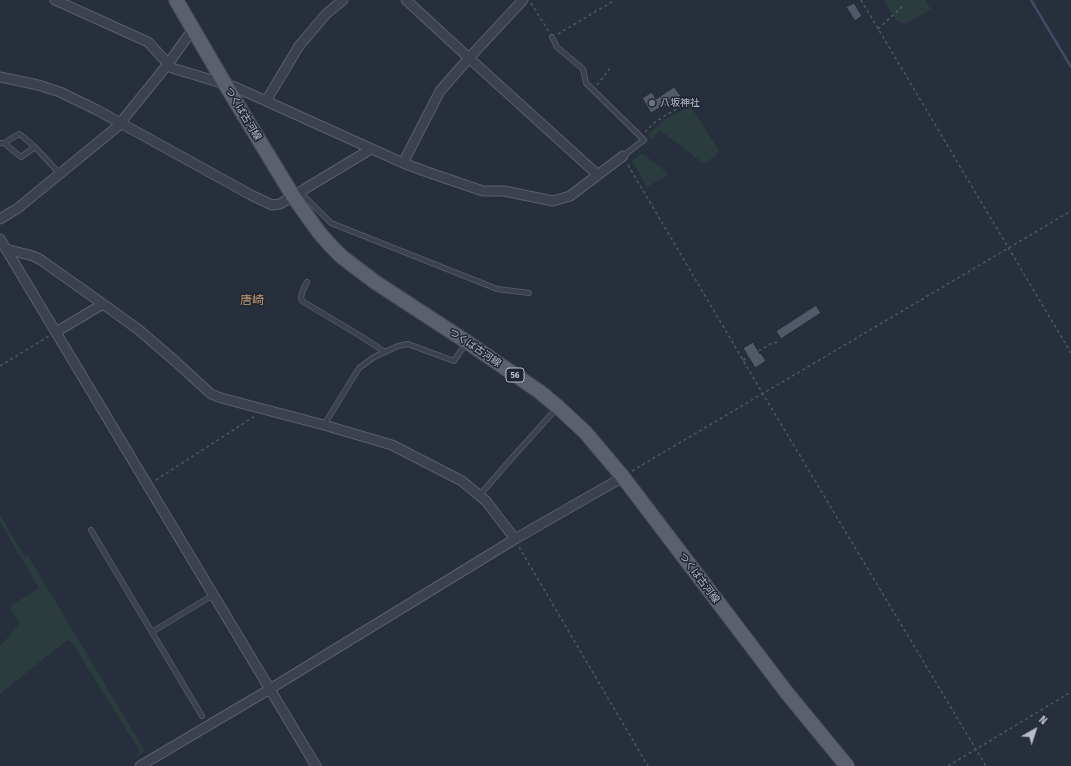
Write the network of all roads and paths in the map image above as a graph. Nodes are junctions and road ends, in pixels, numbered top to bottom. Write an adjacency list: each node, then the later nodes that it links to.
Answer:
1 (55, 0): 14 (street)
2 (176, 0): 10 (main road, つくば古河線 / 56)
3 (343, 0): 19 (street)
4 (406, 0): 13 (street)
5 (523, 0): 13 (street)
6 (529, 0): 12 (path)
7 (615, 0): 12 (path)
8 (861, 0): 11 (path)
9 (904, 5): 11 (path)
10 (193, 29): 14 (street); 17 (main road, つくば古河線 / 56)
11 (878, 29): 34 (path)
12 (552, 37): 18 (lane)
13 (469, 58): 27 (street); 29 (street)
14 (168, 64): 17 (street); 21 (street)
15 (611, 67): 18 (path)
16 (0, 77): 21 (street)
17 (225, 84): 19 (street); 30 (main road, つくば古河線 / 56)
18 (593, 90): 22 (lane)
19 (266, 101): 25 (street)
20 (684, 105): 22 (path)
21 (120, 123): 28 (street); 30 (street)
22 (641, 137): 26 (lane)
23 (2, 143): 24 (lane); 24 (lane)
24 (35, 147): 28 (lane)
25 (371, 149): 27 (street); 30 (street)
26 (623, 156): 29 (street); 44 (path)
27 (403, 163): 29 (street)
28 (60, 174): 32 (street)
29 (598, 175)
30 (296, 194): 37 (lane); 40 (main road, つくば古河線 / 56)
31 (1071, 211): 34 (path)
32 (0, 219)
33 (0, 239): 35 (street)
34 (1008, 248): 43 (path); 46 (path)
35 (6, 249): 38 (street); 39 (street)
36 (307, 282): 42 (lane)
37 (529, 294)
38 (103, 304): 39 (street); 48 (street)
39 (56, 332): 45 (path); 51 (street)
40 (467, 342): 42 (lane); 47 (main road, つくば古河線 / 56)
41 (780, 342): 44 (path)
42 (385, 352): 49 (lane)
43 (1071, 353)
44 (743, 360): 46 (path)
45 (0, 366)
46 (763, 394): 50 (path); 60 (path)
47 (558, 407): 50 (main road, つくば古河線 / 56); 52 (lane)
48 (264, 410): 49 (street); 51 (path)
49 (324, 425): 52 (street)
50 (623, 477): 54 (street); 64 (main road, つくば古河線 / 56)
51 (148, 486): 55 (street)
52 (479, 496): 54 (street)
53 (91, 530): 56 (lane)
54 (515, 539): 57 (street); 63 (path)
55 (213, 594): 56 (lane); 57 (street)
56 (152, 632): 59 (lane)
57 (270, 689): 61 (street); 62 (street)
58 (1071, 692): 60 (path)
59 (202, 716)
60 (976, 749): 65 (path); 66 (path)
61 (140, 766)
62 (316, 766)
63 (648, 766)
64 (847, 766)
65 (948, 766)
66 (986, 766)

